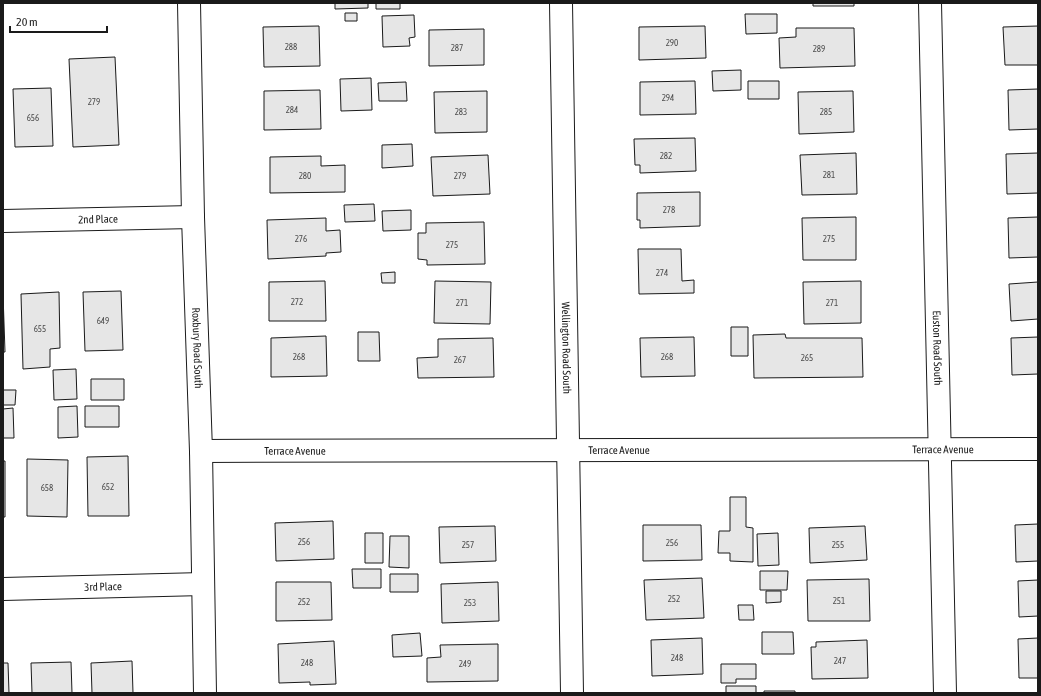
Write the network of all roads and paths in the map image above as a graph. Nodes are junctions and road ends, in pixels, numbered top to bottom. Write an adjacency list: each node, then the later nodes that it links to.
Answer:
1 (189, 3): 4 (street, Roxbury Road South)
2 (561, 3): 8 (street, Wellington Road South)
3 (930, 3): 6 (street, Euston Road South)
4 (193, 217): 5 (street, 2nd Place); 9 (street, Roxbury Road South)
5 (3, 220)
6 (939, 449): 7 (street, Terrace Avenue); 8 (street, Terrace Avenue); 14 (street, Euston Road South)
7 (1038, 449)
8 (569, 450): 9 (street, Terrace Avenue); 13 (street, Wellington Road South)
9 (200, 451): 10 (street, Roxbury Road South)
10 (203, 584): 11 (street, 3rd Place); 12 (street, Roxbury Road South)
11 (3, 589)
12 (205, 693)
13 (572, 693)
14 (945, 693)

